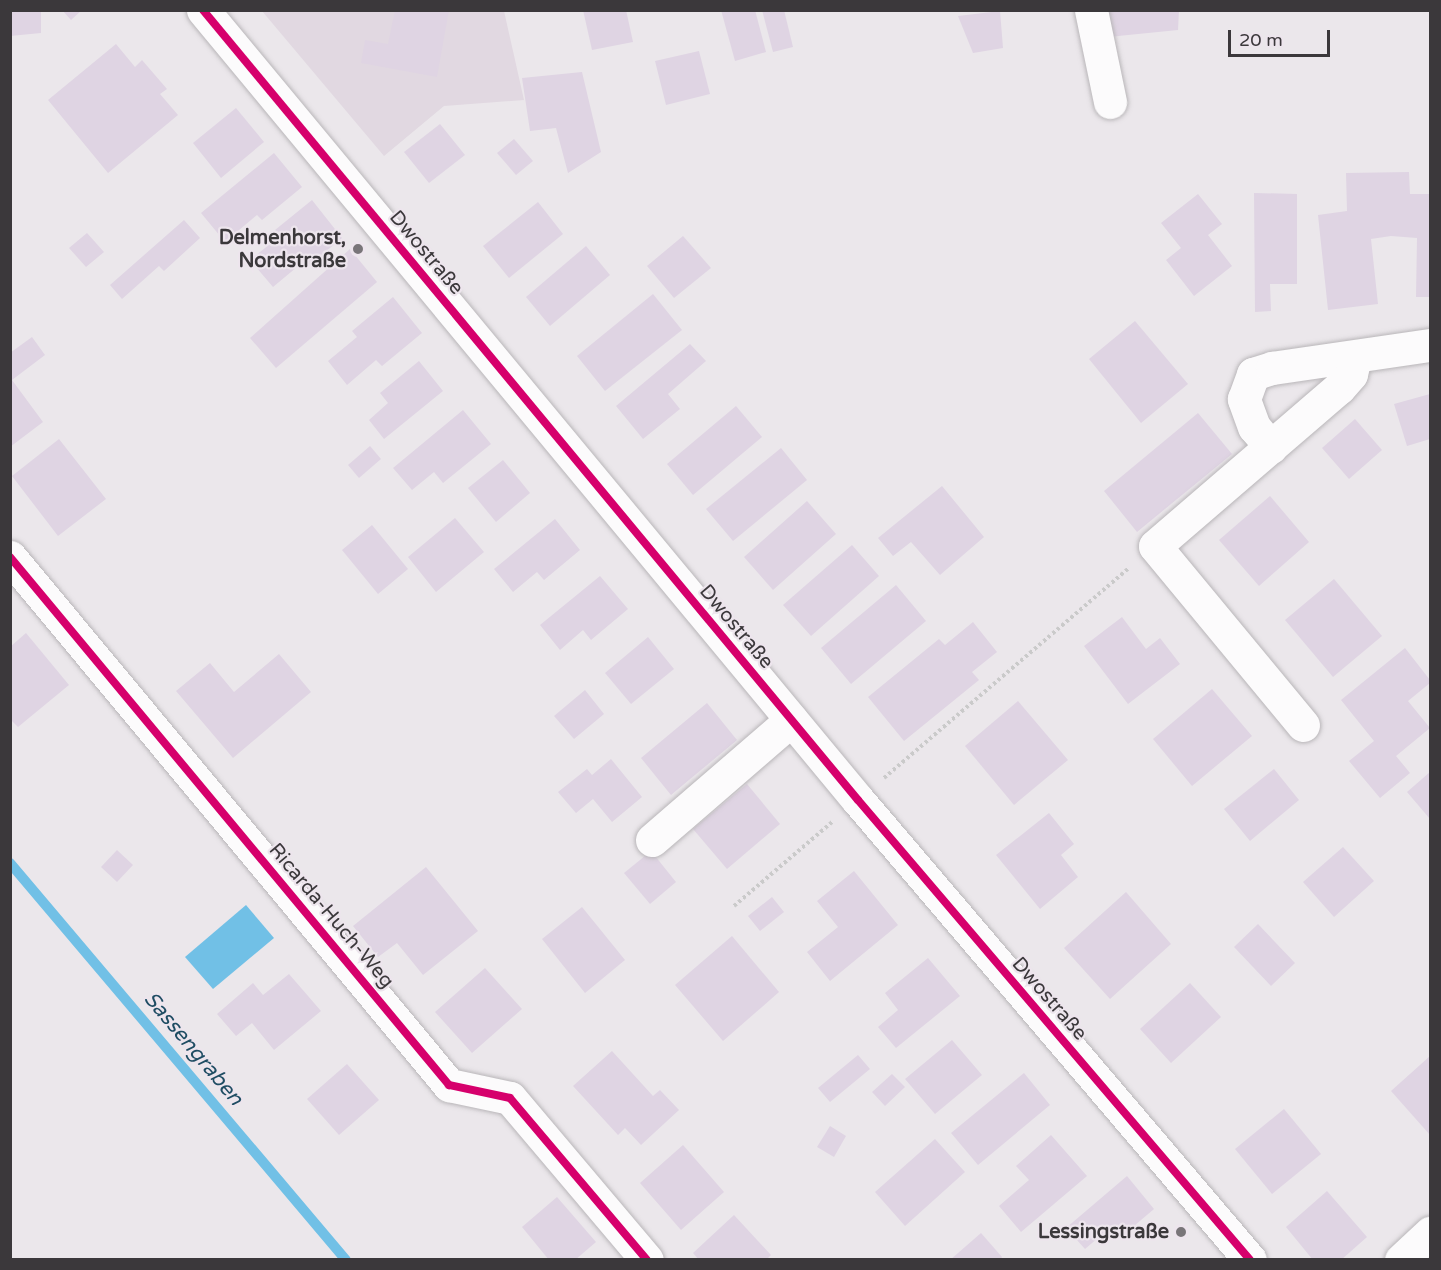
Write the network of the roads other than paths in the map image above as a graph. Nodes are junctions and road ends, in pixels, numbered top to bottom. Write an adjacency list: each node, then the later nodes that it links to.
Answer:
1 (1091, 10): 3 (street)
2 (206, 13): 8 (street, Dwostraße)
3 (1110, 102)
4 (1431, 345): 5 (street)
5 (1355, 357): 6 (street); 6 (street)
6 (1270, 447): 9 (street)
7 (10, 557): 12 (street, Ricarda-Huch-Weg)
8 (791, 720): 10 (street); 13 (street, Dwostraße)
9 (1302, 725)
10 (652, 840)
11 (1431, 1233): 14 (street)
12 (647, 1260)
13 (1250, 1260)
14 (1401, 1260)

